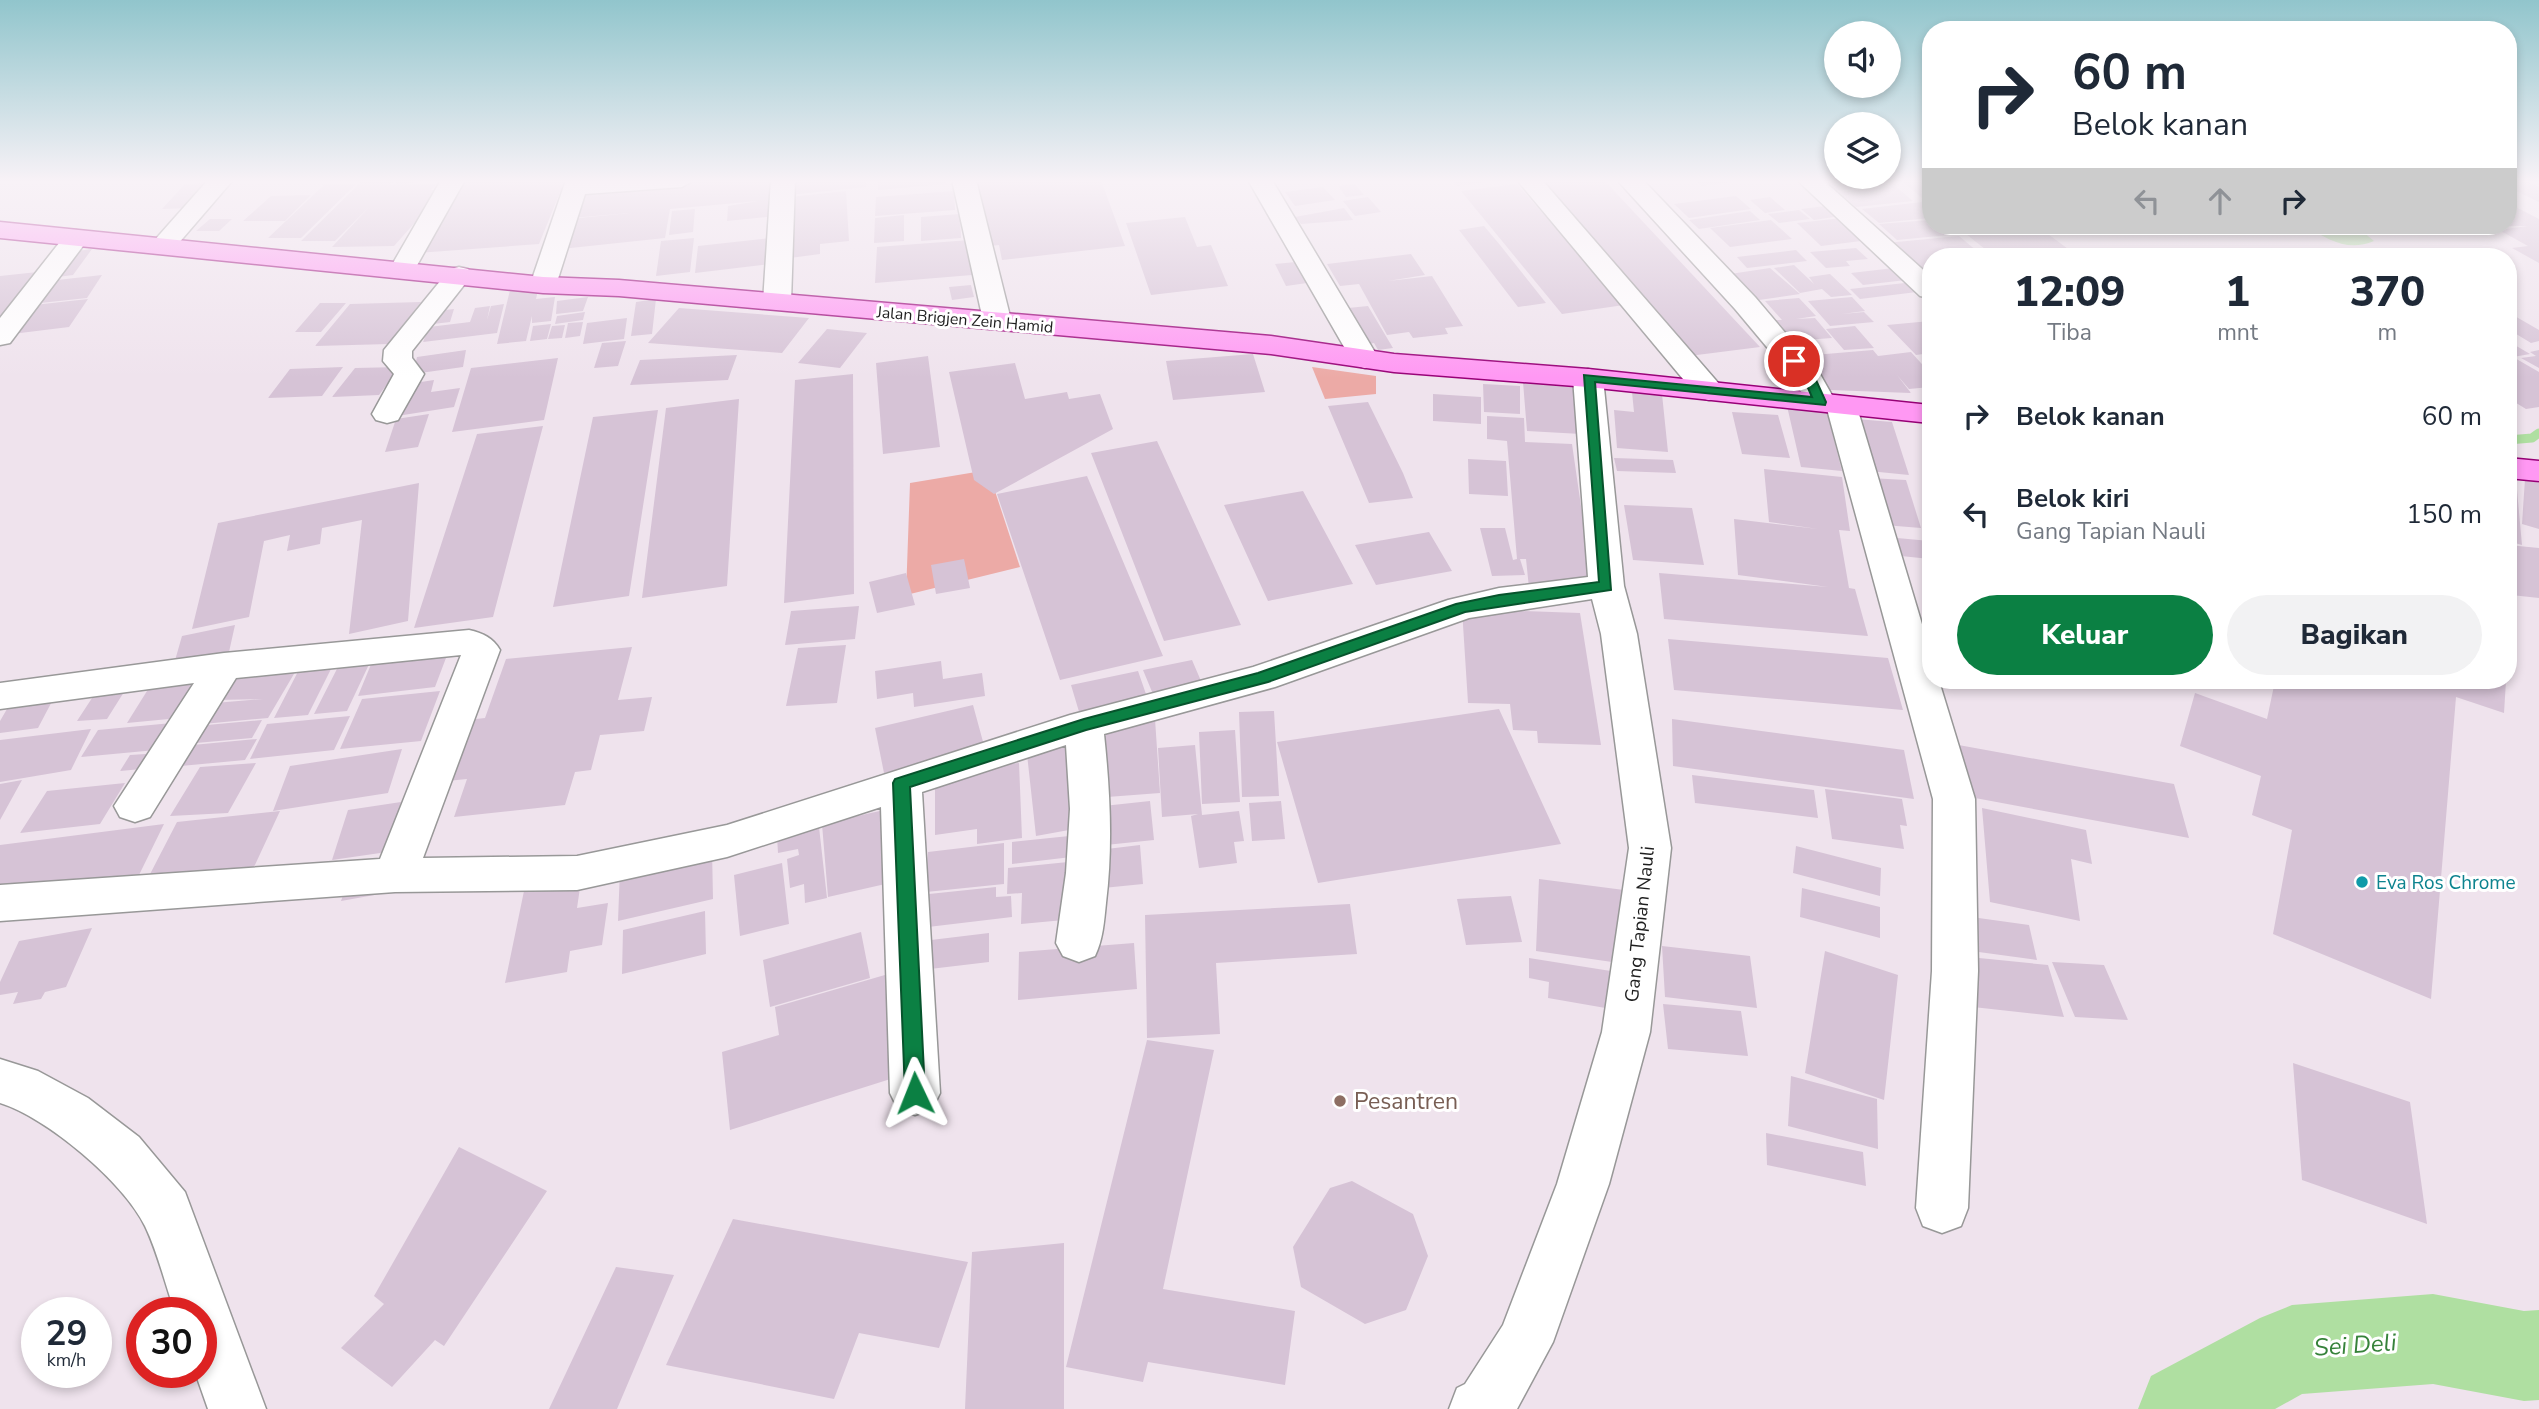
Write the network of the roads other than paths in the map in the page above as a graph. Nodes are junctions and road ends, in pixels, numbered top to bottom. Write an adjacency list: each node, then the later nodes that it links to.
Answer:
1 (70, 246): 18 (street)
2 (151, 246): 11 (main road, Jalan Brigjen Zein Hamid)
3 (416, 246): 12 (street)
4 (556, 246): 15 (street)
5 (780, 246): 16 (street)
6 (979, 246): 17 (street)
7 (1299, 246): 19 (street)
8 (1585, 246): 21 (street)
9 (1691, 246): 22 (street)
10 (1881, 246): 14 (street)
11 (163, 247): 12 (main road, Jalan Brigjen Zein Hamid)
12 (402, 270): 13 (main road, Jalan Brigjen Zein Hamid)
13 (459, 275): 15 (main road, Jalan Brigjen Zein Hamid); 24 (street)
14 (1922, 283)
15 (543, 285): 16 (main road, Jalan Brigjen Zein Hamid)
16 (777, 302): 17 (main road, Jalan Brigjen Zein Hamid)
17 (997, 320): 19 (main road, Jalan Brigjen Zein Hamid)
18 (0, 337)
19 (1365, 359): 20 (main road, Jalan Brigjen Zein Hamid)
20 (1588, 378): 21 (main road, Jalan Brigjen Zein Hamid); 27 (street, Gang Tapian Nauli)
21 (1709, 391): 22 (main road, Jalan Brigjen Zein Hamid)
22 (1831, 403): 23 (main road, Jalan Brigjen Zein Hamid); 38 (street)
23 (1922, 413)
24 (387, 414)
25 (2517, 469): 26 (main road)
26 (2539, 471)
27 (1606, 586): 30 (street); 39 (street, Gang Tapian Nauli)
28 (224, 666): 29 (street); 32 (street); 33 (street)
29 (0, 696)
30 (1084, 725): 31 (street); 35 (street)
31 (901, 783): 33 (street); 37 (street)
32 (135, 806)
33 (395, 875): 34 (street)
34 (0, 903)
35 (1079, 943)
36 (0, 1081): 40 (street)
37 (915, 1093)
38 (1942, 1208)
39 (1484, 1408)
40 (237, 1409)

